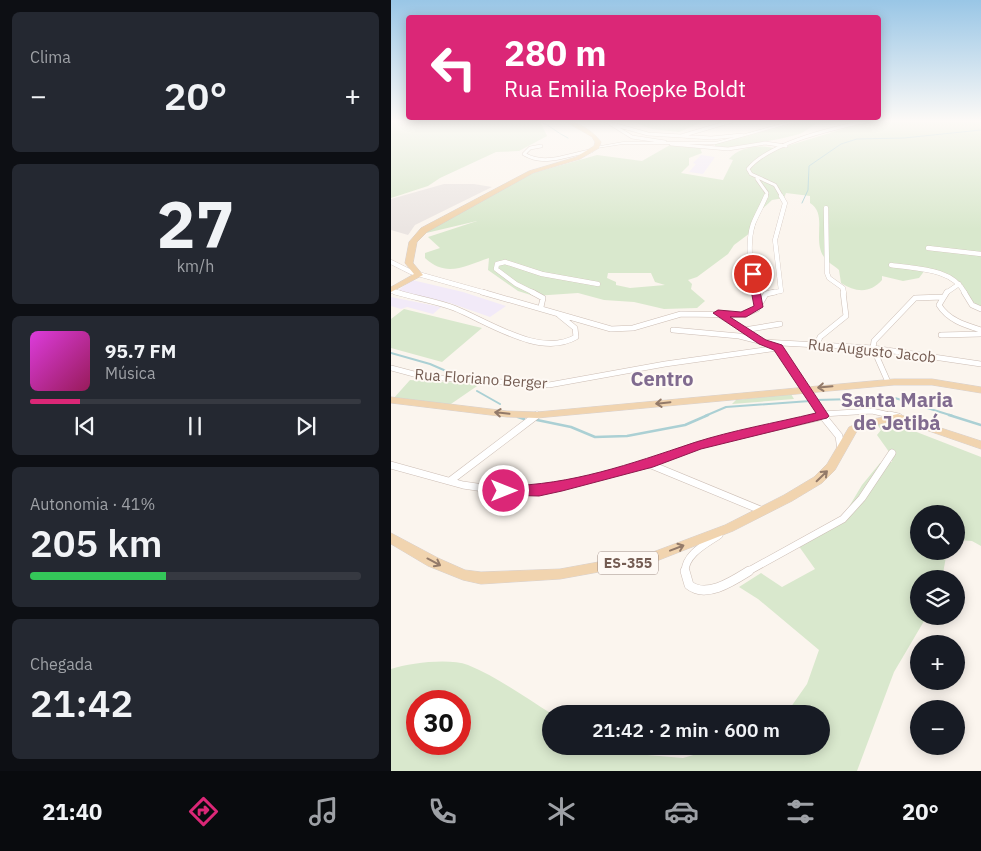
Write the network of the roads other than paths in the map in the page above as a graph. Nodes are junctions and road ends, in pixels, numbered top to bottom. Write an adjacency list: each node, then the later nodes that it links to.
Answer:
1 (530, 157): 2 (street)
2 (562, 157)
3 (580, 157): 11 (main road)
4 (761, 157): 5 (street)
5 (751, 174): 16 (street); 16 (street)
6 (826, 208): 28 (street)
7 (928, 248): 8 (street)
8 (981, 254)
9 (391, 263): 11 (street)
10 (891, 265): 13 (street)
11 (419, 274): 14 (main road); 17 (street)
12 (598, 284): 17 (street)
13 (959, 284): 15 (street); 18 (street)
14 (391, 291): 19 (street)
15 (943, 297): 24 (street); 30 (street)
16 (760, 305): 20 (street)
17 (541, 307): 19 (street)
18 (981, 309)
19 (555, 312): 20 (street)
20 (718, 313): 23 (street)
21 (781, 324): 23 (street)
22 (673, 330): 27 (street)
23 (744, 330): 27 (street)
24 (981, 330)
25 (981, 334): 26 (street)
26 (941, 335)
27 (763, 342): 28 (street, Rua Augusto Jacob); 29 (street)
28 (817, 345): 30 (street, Rua Augusto Jacob)
29 (778, 348): 32 (street, Rua Floriano Berger); 35 (street)
30 (873, 348): 31 (street, Rua Augusto Jacob); 33 (street)
31 (981, 364)
32 (391, 368)
33 (888, 382): 34 (main road); 35 (main road, one-way to 35)
34 (981, 390)
35 (807, 392): 37 (main road, one-way to 37); 38 (street)
36 (391, 400): 37 (main road, one-way to 36)
37 (537, 415): 45 (street)
38 (823, 415): 39 (street); 41 (street); 43 (street)
39 (898, 417): 40 (main road, ES-355); 41 (main road, ES-355)
40 (981, 445)
41 (841, 450): 46 (main road, ES-355, one-way to 41)
42 (892, 452): 47 (street)
43 (649, 464): 45 (street); 46 (street)
44 (391, 465): 45 (street)
45 (450, 481)
46 (763, 511): 47 (main road, ES-355)
47 (729, 528): 48 (main road, ES-355, one-way to 47)
48 (391, 538)

